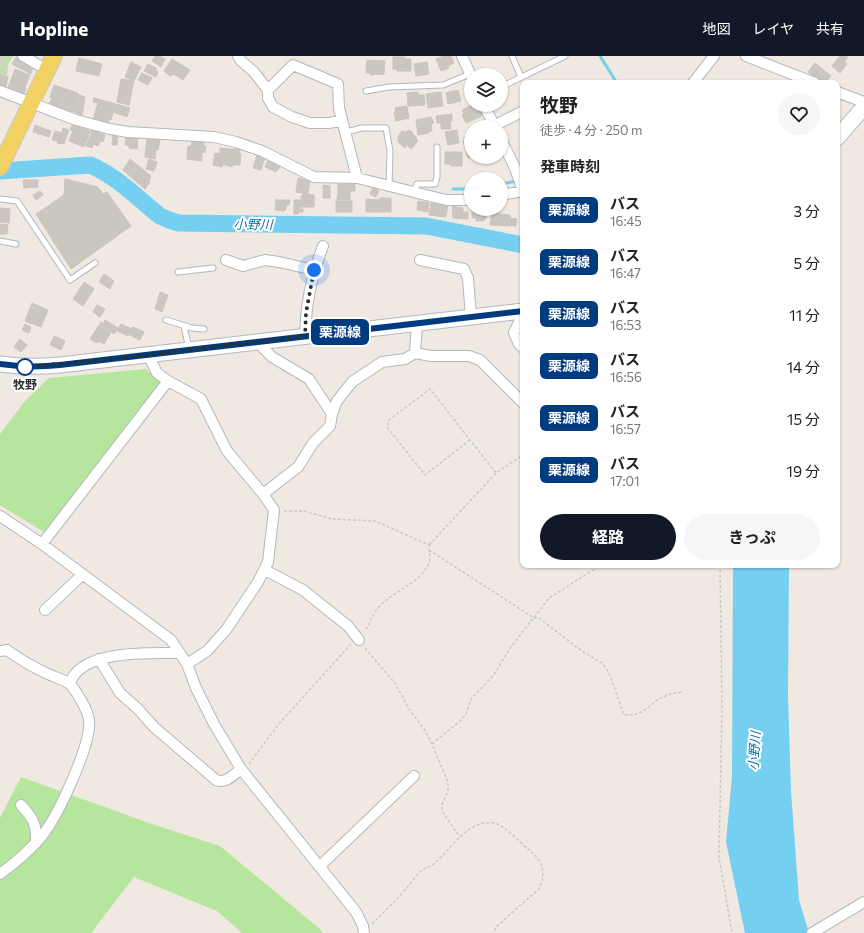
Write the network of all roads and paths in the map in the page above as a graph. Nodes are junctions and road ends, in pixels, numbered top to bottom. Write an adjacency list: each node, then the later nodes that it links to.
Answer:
1 (24, 56): 8 (street)
2 (238, 56): 15 (street)
3 (462, 56): 9 (street)
4 (512, 56): 11 (lane)
5 (565, 56): 11 (lane)
6 (714, 56): 12 (street)
7 (746, 56): 13 (street)
8 (50, 63): 20 (main road)
9 (467, 68)
10 (464, 77): 17 (lane)
11 (522, 77): 14 (lane)
12 (695, 80)
13 (807, 80)
14 (508, 84)
15 (268, 90): 23 (street); 23 (street)
16 (0, 91): 20 (street)
17 (366, 91)
18 (840, 93): 19 (street)
19 (864, 102)
20 (31, 103): 29 (main road); 32 (street)
21 (864, 107): 26 (street)
22 (520, 113): 24 (street)
23 (342, 120): 25 (street)
24 (506, 120)
25 (346, 132): 32 (street); 34 (lane)
26 (840, 135)
27 (437, 147): 35 (lane)
28 (508, 150): 30 (street)
29 (4, 153): 31 (main road)
30 (519, 166): 33 (street)
31 (0, 168)
32 (357, 178): 34 (street)
33 (520, 184)
34 (389, 186): 35 (street)
35 (414, 192): 39 (street)
36 (520, 192): 37 (street)
37 (508, 194)
38 (0, 199): 45 (lane)
39 (464, 200)
40 (0, 241): 41 (lane)
41 (16, 244)
42 (323, 246): 47 (street)
43 (226, 260): 47 (street)
44 (420, 260): 50 (street)
45 (95, 263)
46 (213, 268): 48 (lane)
47 (314, 270): 56 (street)
48 (178, 272)
49 (520, 311): 50 (street)
50 (471, 317): 53 (street)
51 (166, 320): 54 (lane)
52 (520, 320): 58 (street)
53 (416, 323): 56 (street); 60 (street)
54 (184, 326): 55 (lane); 59 (lane)
55 (204, 328)
56 (305, 336): 57 (street)
57 (259, 341): 59 (street); 65 (street)
58 (520, 345)
59 (189, 350): 61 (street)
60 (415, 353): 64 (street); 65 (street)
61 (148, 355): 62 (street); 63 (street)
62 (0, 364)
63 (168, 381): 69 (street); 71 (street)
64 (520, 400)
65 (332, 414): 69 (street)
66 (470, 440): 66 (path); 68 (path)
67 (520, 456): 68 (path)
68 (496, 474): 72 (path)
69 (263, 494): 76 (street)
70 (0, 516): 71 (street)
71 (42, 544): 77 (street)
72 (429, 545)
73 (429, 550): 79 (path)
74 (596, 568): 79 (path)
75 (720, 568): 99 (path)
76 (265, 570): 80 (street); 84 (street)
77 (82, 575): 78 (street); 82 (street)
78 (45, 610)
79 (534, 618): 86 (path); 87 (path)
80 (359, 640): 87 (path)
81 (0, 651): 85 (street)
82 (180, 653): 83 (street); 84 (street)
83 (99, 659): 85 (street); 88 (street)
84 (187, 664): 88 (street)
85 (70, 684): 92 (street)
86 (682, 692)
87 (432, 744): 91 (path)
88 (241, 770): 93 (street)
89 (414, 776): 93 (street)
90 (21, 805): 92 (street)
91 (459, 837): 96 (path); 98 (path)
92 (36, 843): 94 (street)
93 (320, 866): 96 (street)
94 (0, 874)
95 (864, 902): 97 (street)
96 (363, 930)
97 (817, 931)
98 (494, 933)
99 (732, 933)

